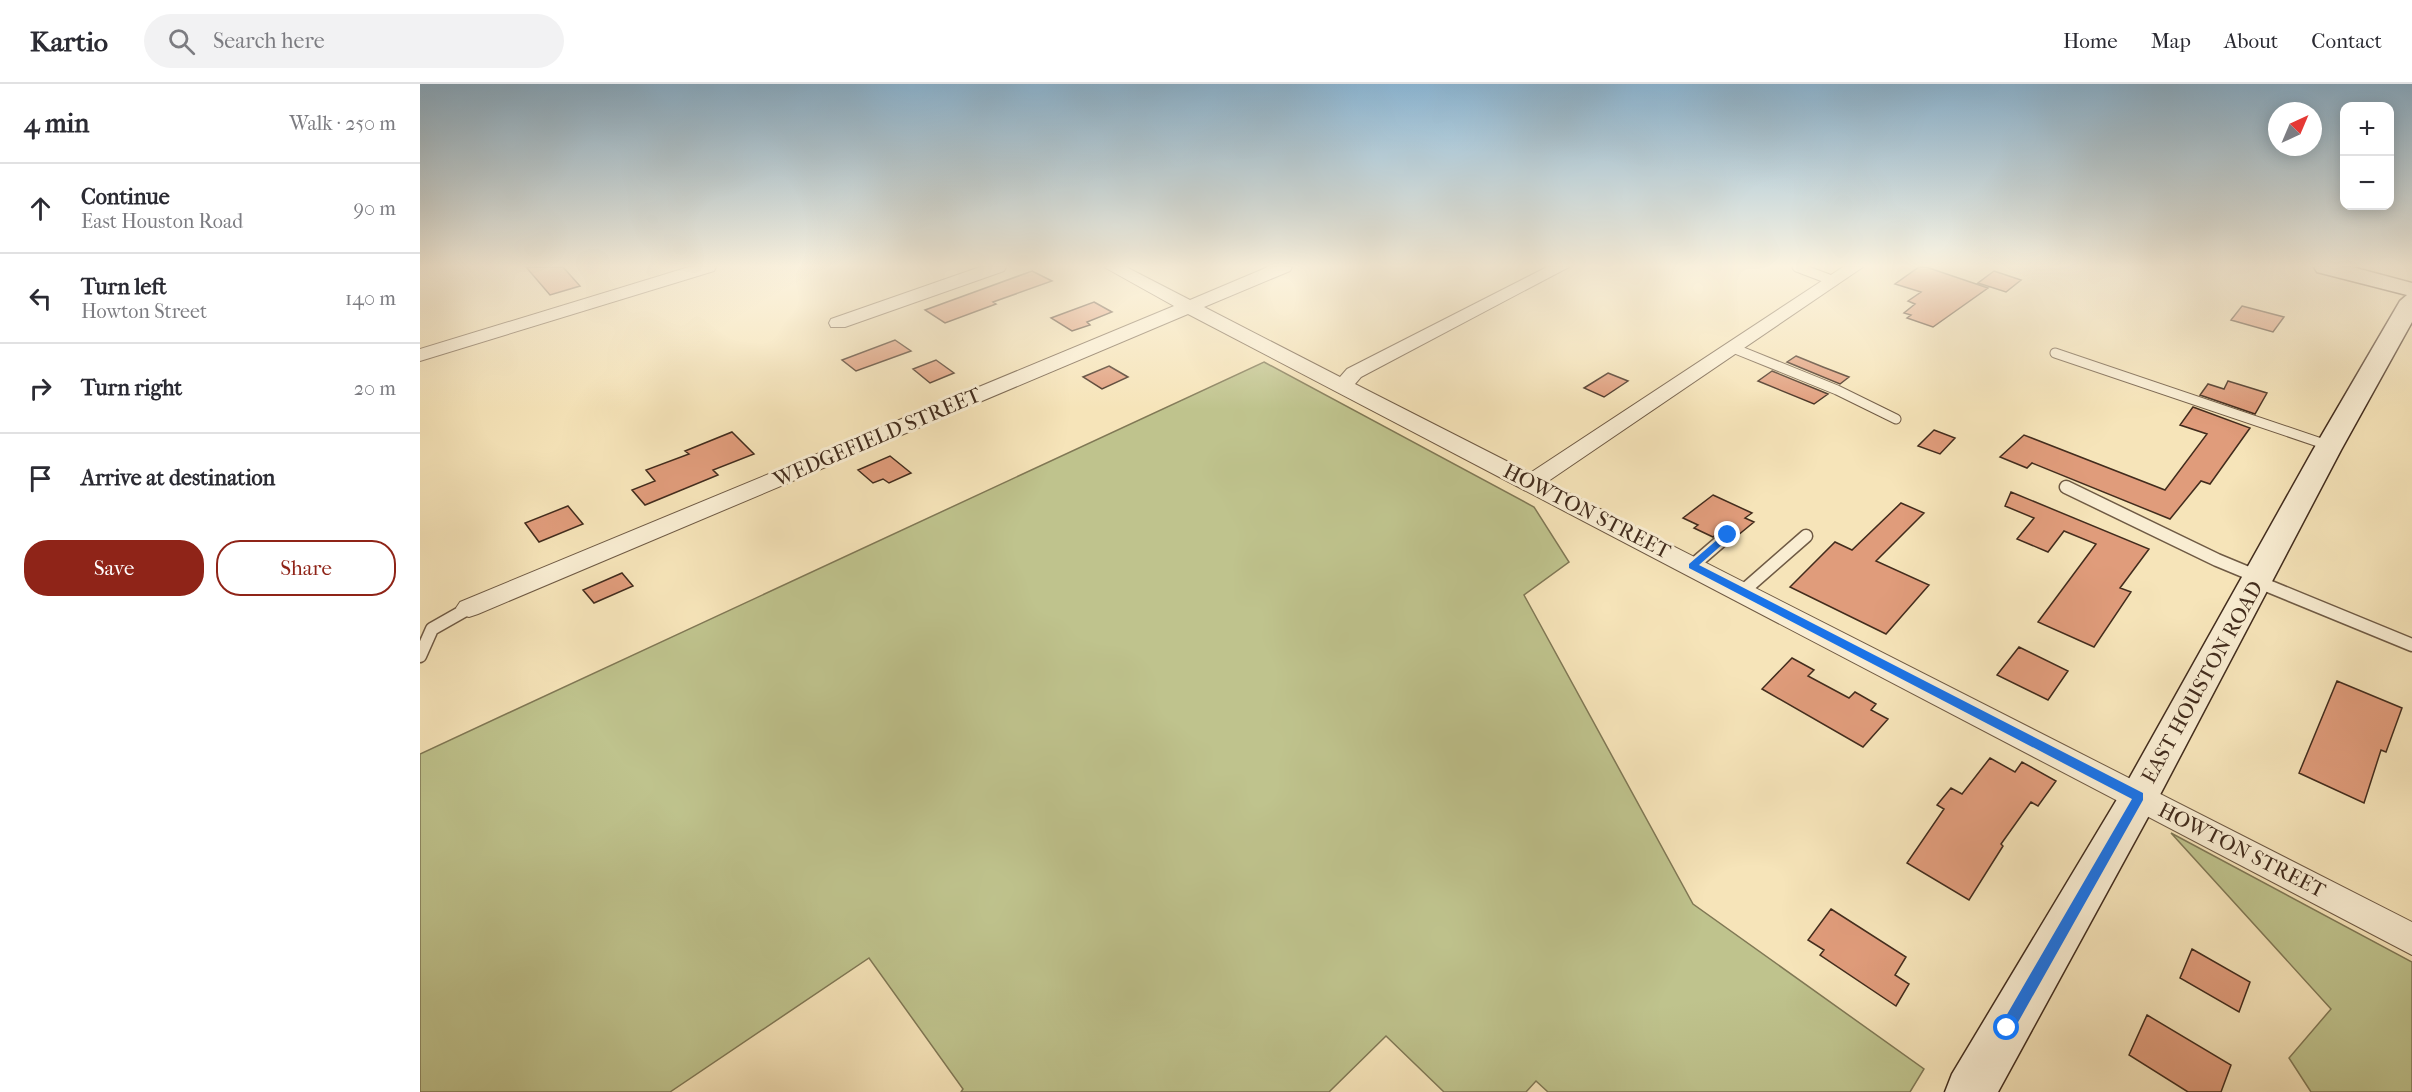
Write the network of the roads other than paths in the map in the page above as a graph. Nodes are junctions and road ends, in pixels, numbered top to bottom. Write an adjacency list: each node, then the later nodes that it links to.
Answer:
1 (554, 314): 11 (street)
2 (864, 314): 8 (street)
3 (1174, 314): 22 (street, WEDGEFIELD STREET)
4 (1200, 314): 12 (street, HOWTON STREET)
5 (1469, 314): 12 (street)
6 (1784, 314): 9 (street)
7 (2405, 314): 14 (street, EAST HOUSTON ROAD)
8 (838, 323)
9 (1733, 348): 13 (lane); 15 (street)
10 (2055, 353): 14 (lane)
11 (420, 355)
12 (1343, 386): 15 (street, HOWTON STREET)
13 (1896, 419)
14 (2330, 446): 20 (street, EAST HOUSTON ROAD)
15 (1531, 482): 19 (street, HOWTON STREET)
16 (2066, 487): 20 (lane)
17 (1728, 535): 19 (lane)
18 (1806, 536): 21 (lane)
19 (1692, 566): 21 (street, HOWTON STREET)
20 (2257, 579): 23 (lane); 25 (street, EAST HOUSTON ROAD)
21 (1742, 592): 25 (street, HOWTON STREET)
22 (469, 608): 24 (lane)
23 (2412, 645)
24 (420, 656)
25 (2139, 797): 26 (street, HOWTON STREET); 27 (street, EAST HOUSTON ROAD)
26 (2412, 939)
27 (1970, 1092)

